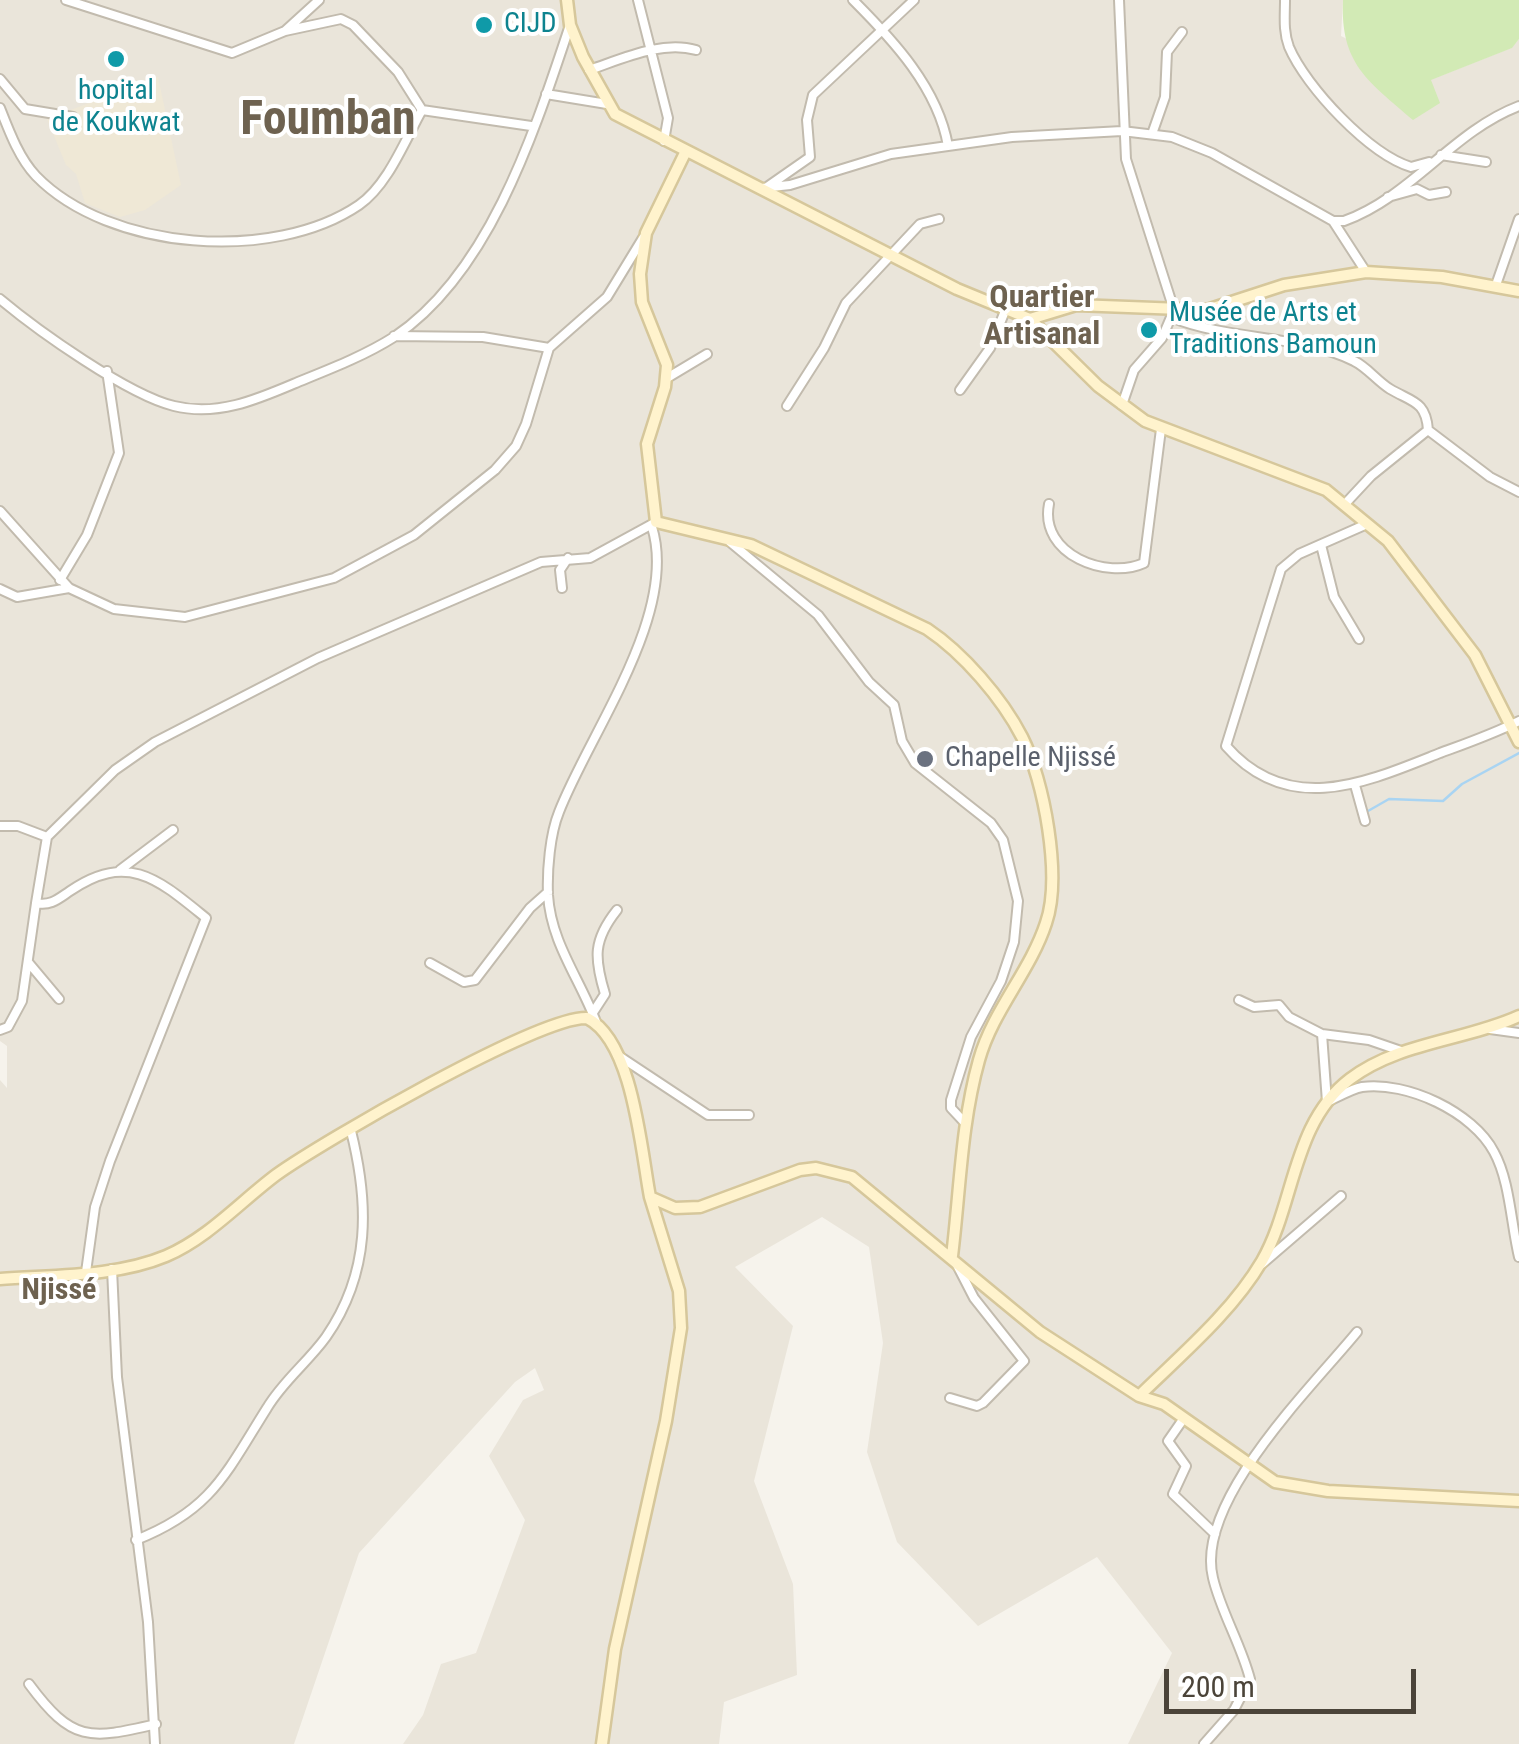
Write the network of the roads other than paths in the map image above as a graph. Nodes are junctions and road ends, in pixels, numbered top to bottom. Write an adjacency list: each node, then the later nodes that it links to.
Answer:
1 (66, 0): 11 (street)
2 (318, 0): 11 (street)
3 (567, 0): 9 (street)
4 (638, 0): 13 (street)
5 (853, 0): 10 (street)
6 (914, 0): 10 (street)
7 (1118, 0): 24 (street)
8 (1284, 0): 29 (street)
9 (570, 25): 15 (street); 17 (street)
10 (882, 28): 27 (street); 31 (street)
11 (285, 31): 21 (street)
12 (1182, 32): 25 (street)
13 (650, 50): 14 (street); 15 (street); 26 (street)
14 (696, 50)
15 (589, 70): 18 (street)
16 (0, 79): 22 (street)
17 (546, 94): 18 (street); 23 (street)
18 (607, 104): 26 (street)
19 (1519, 104): 29 (street)
20 (0, 108): 21 (street)
21 (422, 110): 23 (street)
22 (74, 117)
23 (531, 126): 46 (street)
24 (1122, 131): 25 (street); 27 (street); 44 (street)
25 (1152, 134): 36 (street)
26 (664, 141): 28 (street)
27 (948, 146): 31 (street)
28 (685, 153): 31 (street); 37 (street)
29 (1444, 154): 30 (street); 33 (street)
30 (1486, 162)
31 (764, 188): 38 (street)
32 (1446, 192): 33 (street)
33 (1388, 196): 36 (street)
34 (938, 218): 38 (street)
35 (1519, 219): 40 (street)
36 (1333, 220): 39 (street)
37 (646, 232): 47 (street); 50 (street)
38 (892, 254): 43 (street); 53 (street)
39 (1366, 272): 40 (street); 44 (street)
40 (1496, 284): 41 (street)
41 (1519, 291)
42 (0, 299): 49 (street)
43 (1005, 311): 45 (street); 51 (street)
44 (1174, 314): 45 (street); 52 (street); 55 (street)
45 (1030, 319): 52 (street)
46 (394, 336): 47 (street); 49 (street)
47 (548, 348): 66 (street)
48 (707, 354): 50 (street)
49 (107, 371): 65 (street)
50 (667, 378): 60 (street)
51 (960, 390)
52 (1122, 405): 54 (street)
53 (786, 406)
54 (1161, 429): 57 (street); 58 (street)
55 (1428, 430): 56 (street); 58 (street)
56 (1519, 492)
57 (1049, 504)
58 (1344, 505): 61 (street)
59 (0, 512): 65 (street)
60 (654, 524): 62 (street); 64 (street); 78 (street)
61 (1367, 524): 63 (street); 70 (street)
62 (726, 538): 95 (street); 95 (street)
63 (1321, 545): 69 (street); 72 (street)
64 (568, 558): 67 (street); 76 (street)
65 (60, 580): 66 (street)
66 (69, 588): 68 (street)
67 (562, 588)
68 (0, 589)
69 (1358, 639)
70 (1515, 723): 71 (street); 72 (street)
71 (1519, 742)
72 (1355, 786): 73 (street)
73 (1365, 821)
74 (0, 826): 76 (street)
75 (173, 830): 77 (street)
76 (46, 837): 79 (street)
77 (120, 870): 79 (street); 103 (street)
78 (548, 892): 82 (street); 86 (street)
79 (36, 902): 81 (street)
80 (617, 910): 86 (street)
81 (28, 962): 83 (street); 88 (street)
82 (430, 963)
83 (59, 999)
84 (1240, 1000): 90 (street)
85 (1519, 1016): 87 (street)
86 (594, 1018): 92 (street); 96 (street)
87 (1490, 1029): 89 (street); 91 (street)
88 (0, 1030)
89 (1519, 1033)
90 (1322, 1034): 91 (street); 93 (street)
91 (1400, 1051): 93 (street)
92 (619, 1056): 94 (street); 98 (street)
93 (1327, 1102): 100 (street); 101 (street)
94 (749, 1114)
95 (966, 1124): 99 (street)
96 (351, 1131): 102 (street); 112 (street)
97 (1341, 1196): 101 (street)
98 (650, 1197): 99 (street); 116 (street)
99 (952, 1256): 106 (street); 107 (street)
100 (1519, 1256)
101 (1259, 1267): 106 (street)
102 (112, 1269): 103 (street); 112 (street)
103 (86, 1272): 104 (street)
104 (0, 1279)
105 (1357, 1332): 109 (street)
106 (1139, 1396): 108 (street)
107 (950, 1398)
108 (1184, 1418): 109 (street); 111 (street)
109 (1247, 1465): 110 (street); 111 (street)
110 (1519, 1501)
111 (1216, 1534): 117 (street)
112 (136, 1540): 114 (street)
113 (29, 1684): 114 (street)
114 (156, 1724): 115 (street)
115 (154, 1744)
116 (602, 1744)
117 (1204, 1744)

